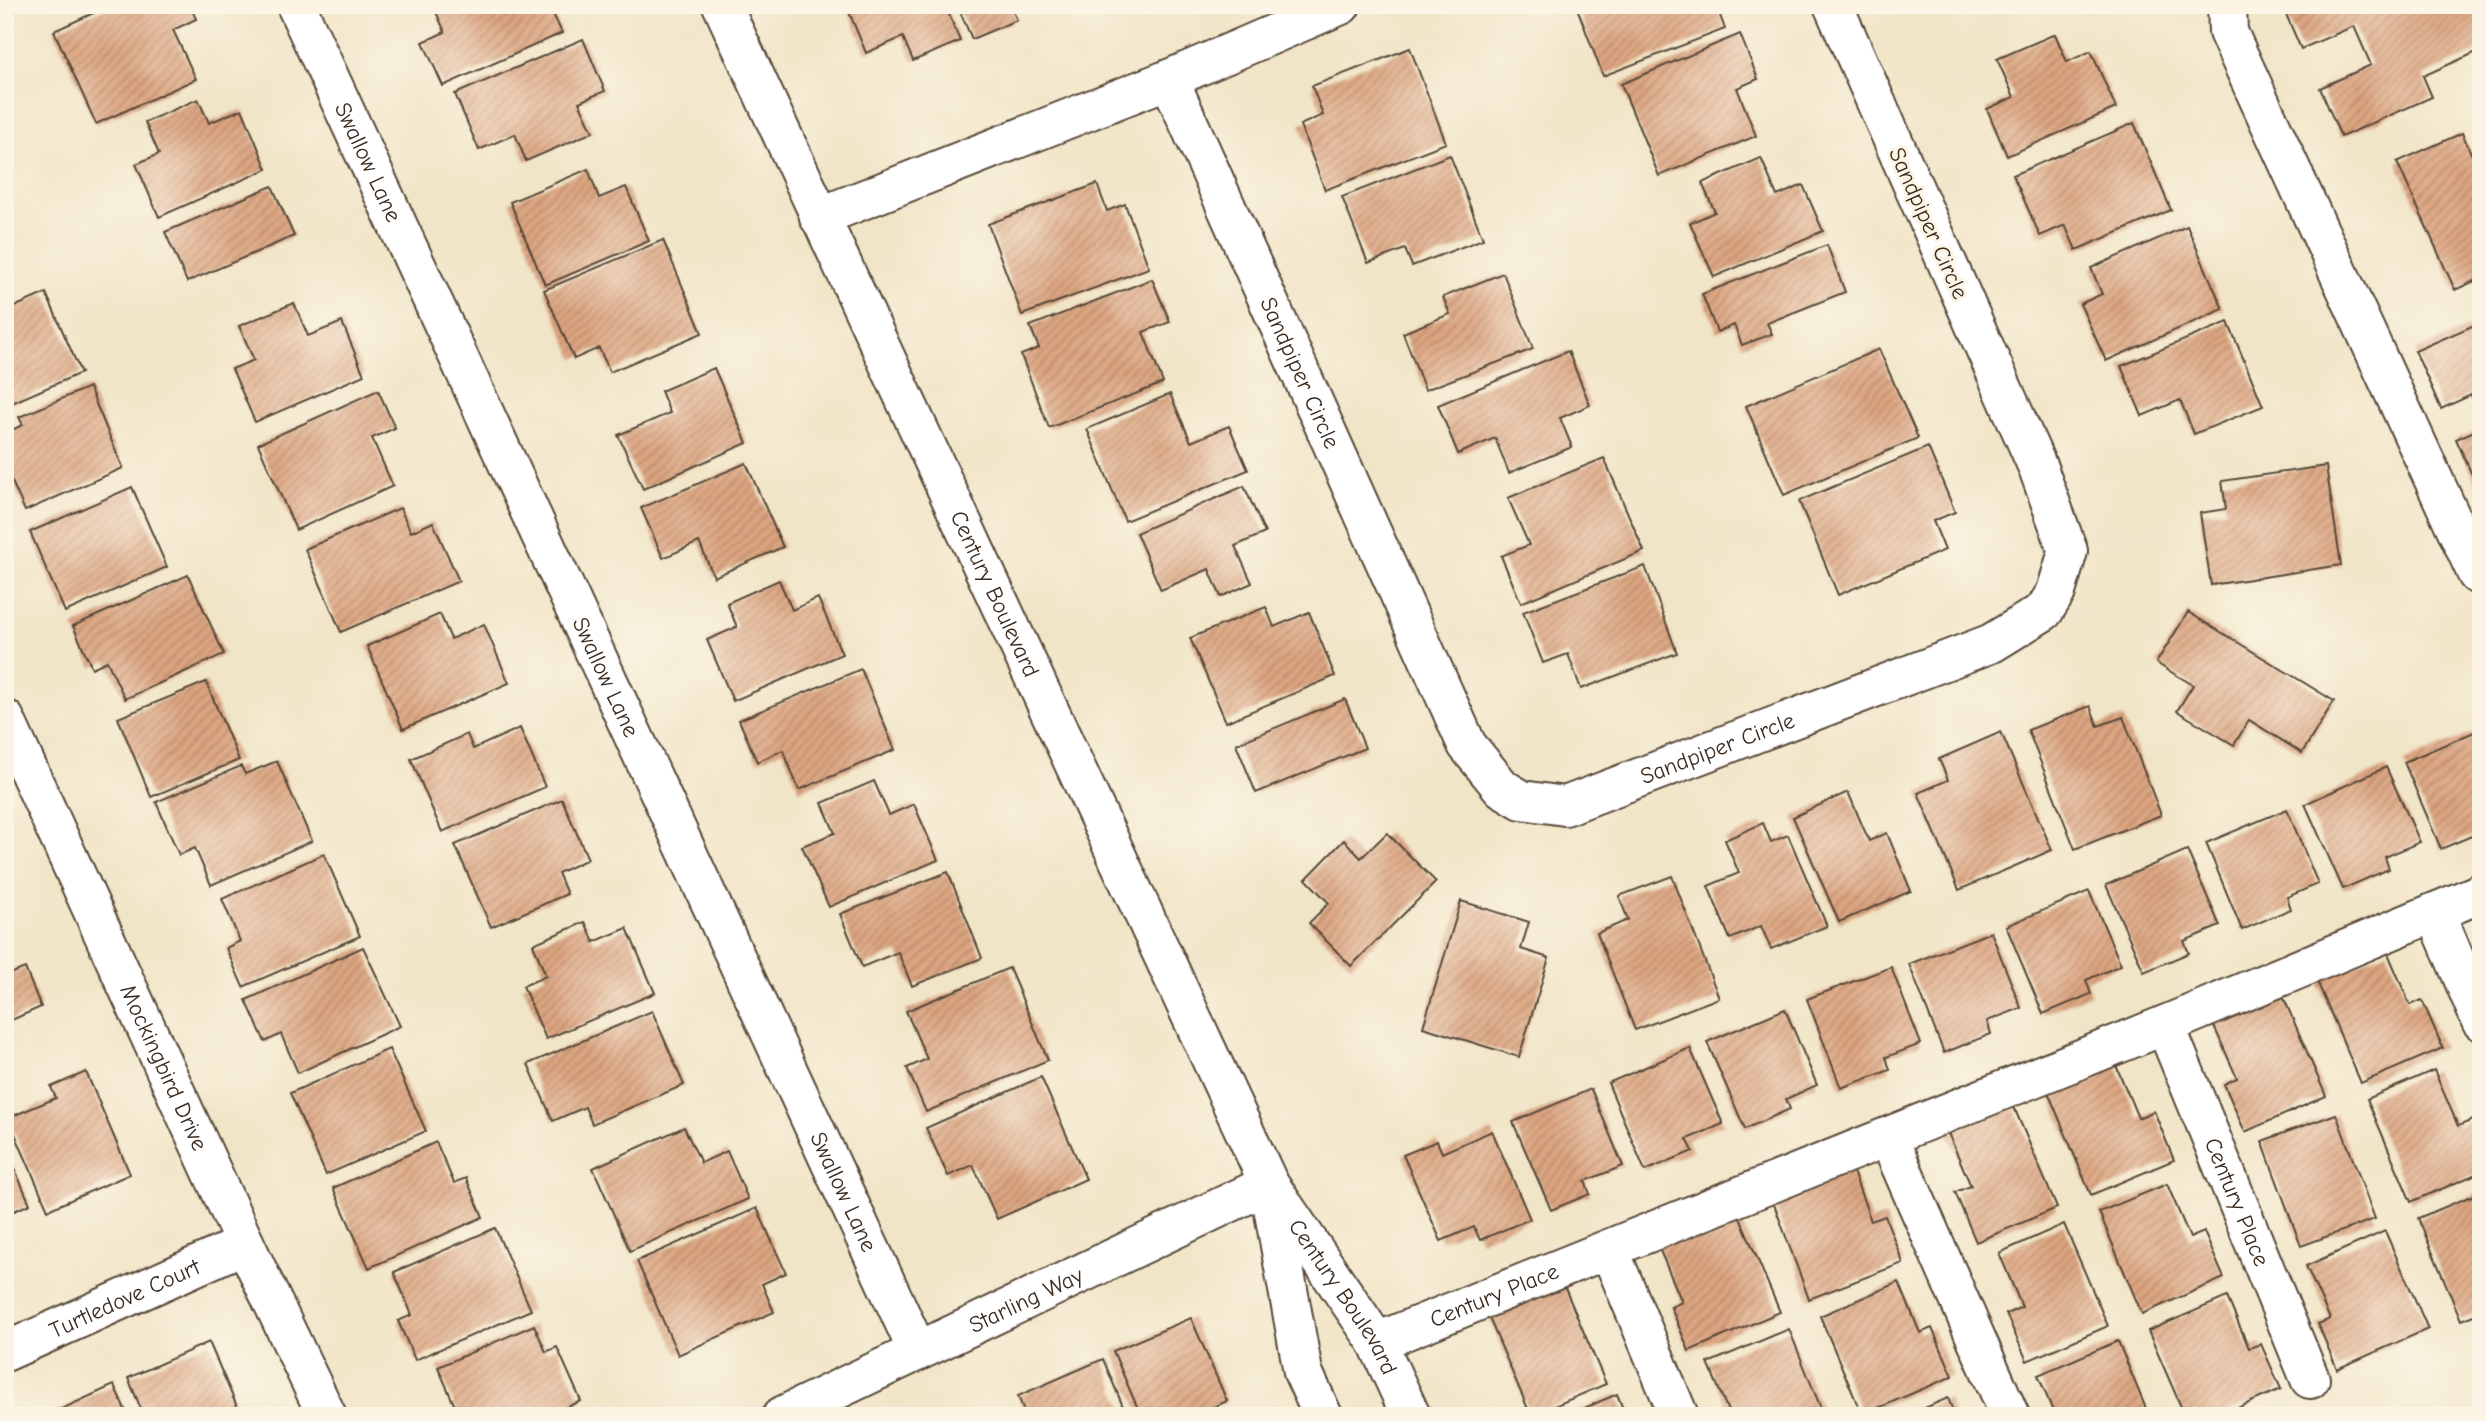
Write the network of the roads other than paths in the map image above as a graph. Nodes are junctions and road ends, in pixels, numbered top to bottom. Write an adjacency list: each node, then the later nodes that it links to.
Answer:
1 (296, 5): 19 (street, Swallow Lane)
2 (722, 5): 7 (street, Century Boulevard)
3 (1341, 5): 6 (street)
4 (1833, 5): 6 (street, Sandpiper Circle)
5 (2227, 5): 8 (street)
6 (1169, 79): 7 (street)
7 (819, 217): 15 (street, Century Boulevard)
8 (2479, 573)
9 (5, 719): 16 (street, Mockingbird Drive)
10 (2481, 893): 11 (street, Century Place)
11 (2435, 912): 12 (street); 13 (street, Century Place)
12 (2481, 1021)
13 (2165, 1025): 14 (street, Century Place); 21 (street, Century Place)
14 (1888, 1137): 17 (street, Century Place); 27 (street)
15 (1269, 1184): 18 (street, Century Boulevard); 19 (street, Starling Way); 24 (street, Century Boulevard)
16 (245, 1244): 20 (street, Turtledove Court); 22 (street, Mockingbird Drive)
17 (1609, 1249): 18 (street, Century Place); 26 (street)
18 (1377, 1342): 25 (street, Century Boulevard)
19 (917, 1350): 23 (street, Starling Way)
20 (5, 1352)
21 (2310, 1379)
22 (327, 1416)
23 (782, 1416)
24 (1323, 1416)
25 (1411, 1416)
26 (1679, 1416)
27 (2010, 1416)

